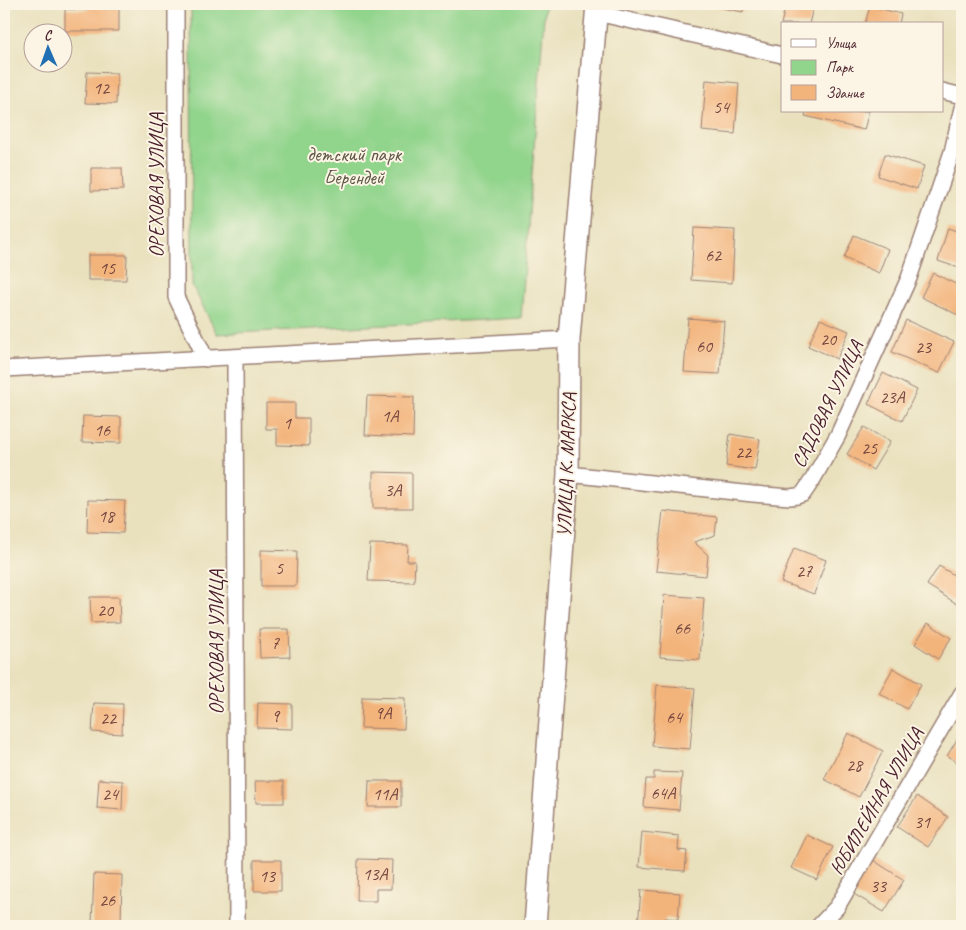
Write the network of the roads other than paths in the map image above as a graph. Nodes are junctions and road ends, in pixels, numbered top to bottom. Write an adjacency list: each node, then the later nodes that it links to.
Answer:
1 (176, 4): 9 (street, ОРЕХОВАЯ УЛИЦА)
2 (597, 8): 3 (street); 7 (main road, УЛИЦА К. МАРКСА)
3 (781, 55)
4 (944, 92): 5 (street)
5 (962, 96)
6 (962, 108): 11 (street, САДОВАЯ УЛИЦА)
7 (569, 339): 8 (street); 11 (main road, УЛИЦА К. МАРКСА)
8 (235, 357): 9 (street); 13 (street, ОРЕХОВАЯ УЛИЦА)
9 (206, 359): 10 (street)
10 (4, 369)
11 (568, 474): 14 (main road, УЛИЦА К. МАРКСА)
12 (962, 693): 15 (street, ЮБИЛЕЙНАЯ УЛИЦА)
13 (237, 926)
14 (535, 926)
15 (819, 926)

